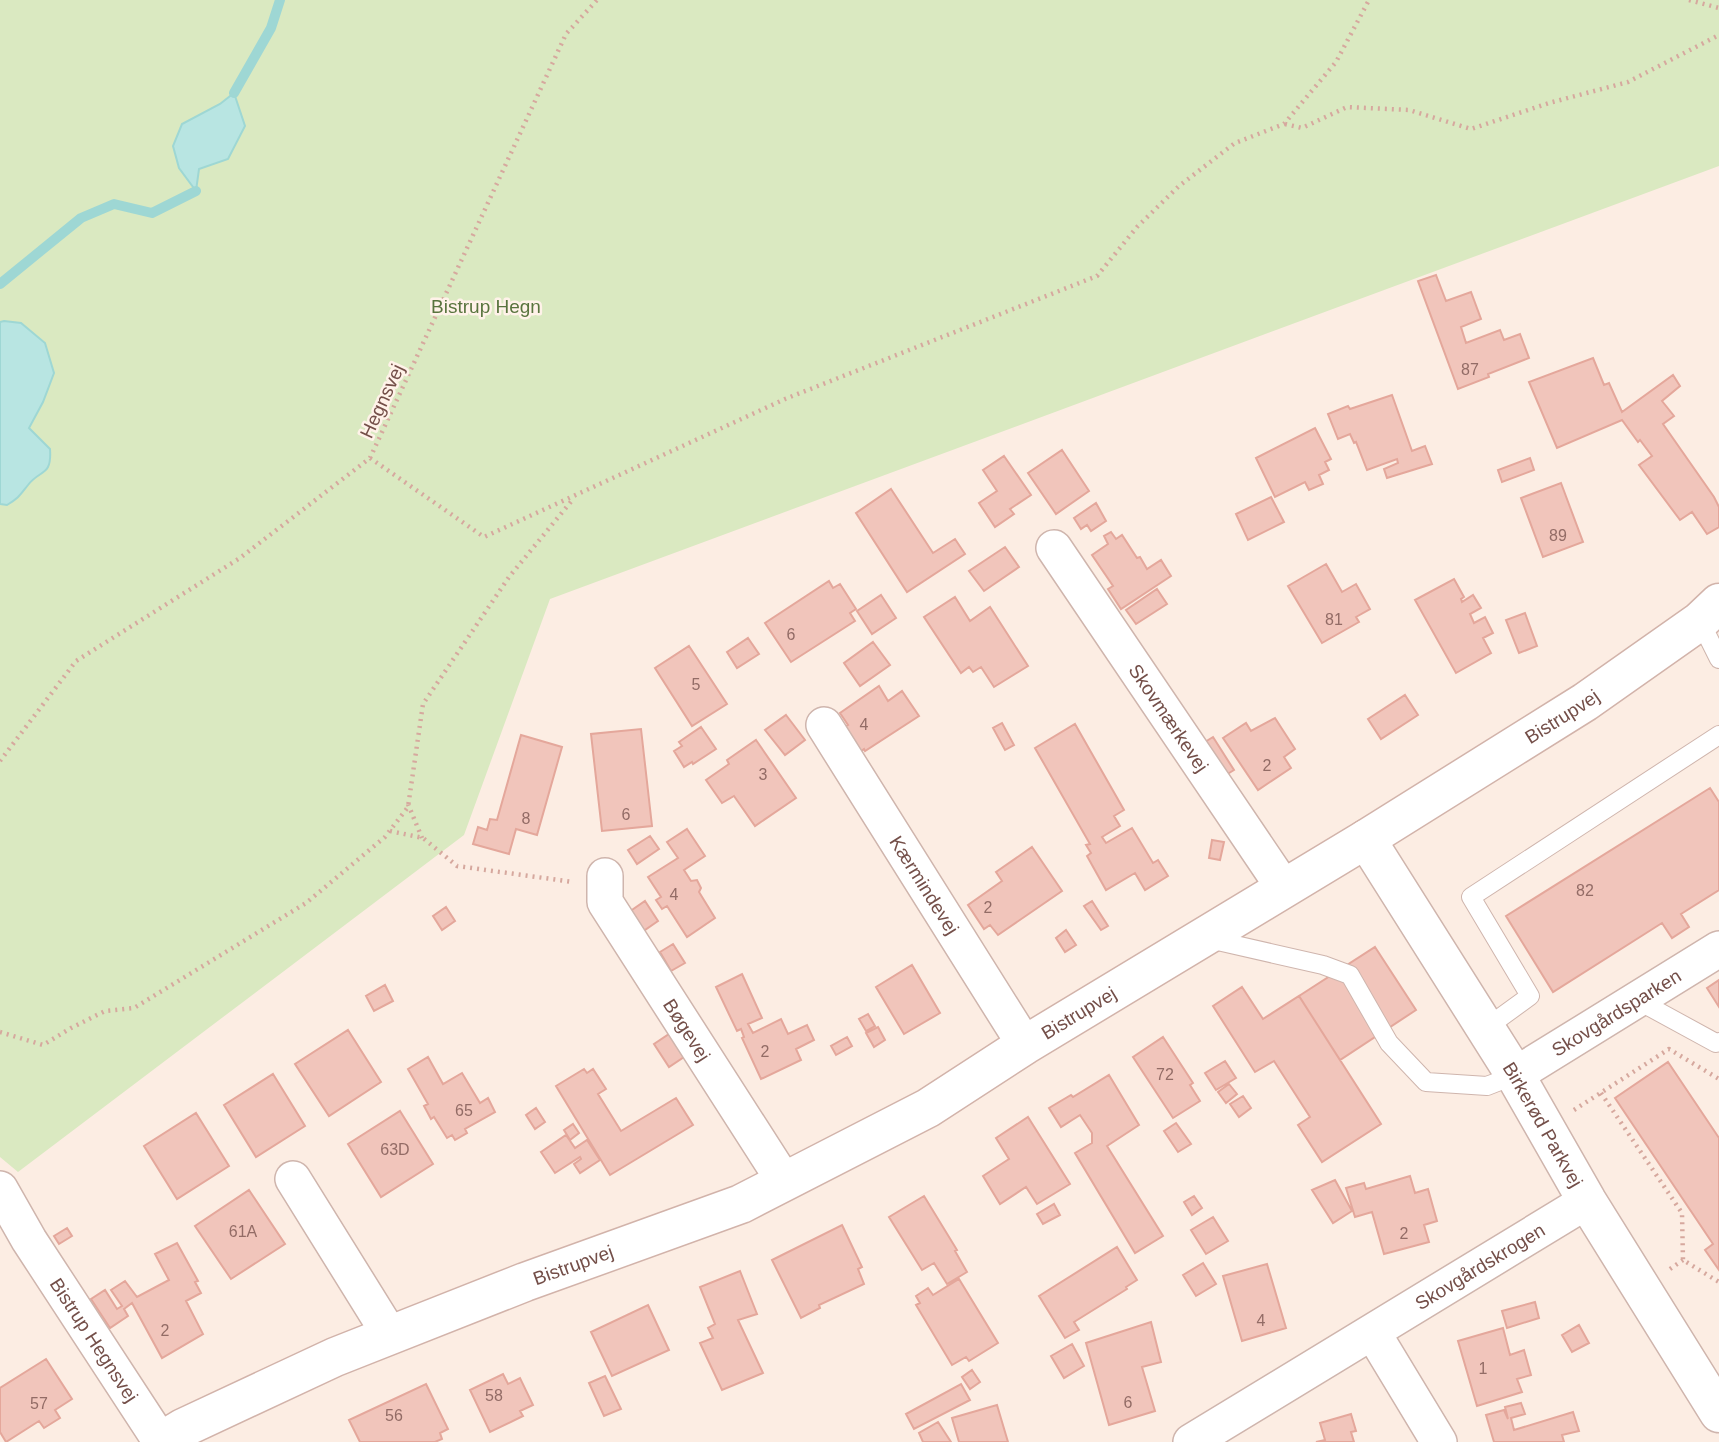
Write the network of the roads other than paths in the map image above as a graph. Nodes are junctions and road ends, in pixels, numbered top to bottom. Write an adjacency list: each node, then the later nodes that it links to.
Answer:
1 (1054, 548): 8 (street, Skovmærkevej)
2 (1709, 612): 3 (lane); 6 (main road, Bistrupvej)
3 (1719, 659)
4 (824, 725): 14 (street, Kærmindevej)
5 (1719, 735): 12 (lane)
6 (1366, 838): 8 (main road, Bistrupvej); 12 (main road, Birkerød Parkvej)
7 (605, 882): 17 (street, Bøgevej)
8 (1284, 888): 9 (main road, Bistrupvej)
9 (1202, 937): 14 (main road, Bistrupvej); 15 (lane)
10 (1719, 949): 11 (street, Skovgårdsparken)
11 (1637, 1000): 13 (lane); 15 (street, Skovgårdsparken)
12 (1486, 1028): 15 (main road, Birkerød Parkvej)
13 (1719, 1042)
14 (1025, 1045): 17 (main road, Bistrupvej)
15 (1515, 1076): 19 (main road, Birkerød Parkvej)
16 (293, 1179): 22 (street)
17 (784, 1181): 22 (main road, Bistrupvej)
18 (0, 1189): 20 (street, Bistrup Hegnsvej)
19 (1587, 1200): 21 (street, Skovgårdskrogen); 23 (main road, Birkerød Parkvej)
20 (14, 1246): 24 (street, Bistrup Hegnsvej)
21 (1373, 1333): 25 (street, Skovgårdskrogen); 26 (street)
22 (390, 1335): 24 (main road, Bistrupvej)
23 (1719, 1413)
24 (173, 1438)
25 (1191, 1442)
26 (1439, 1442)

